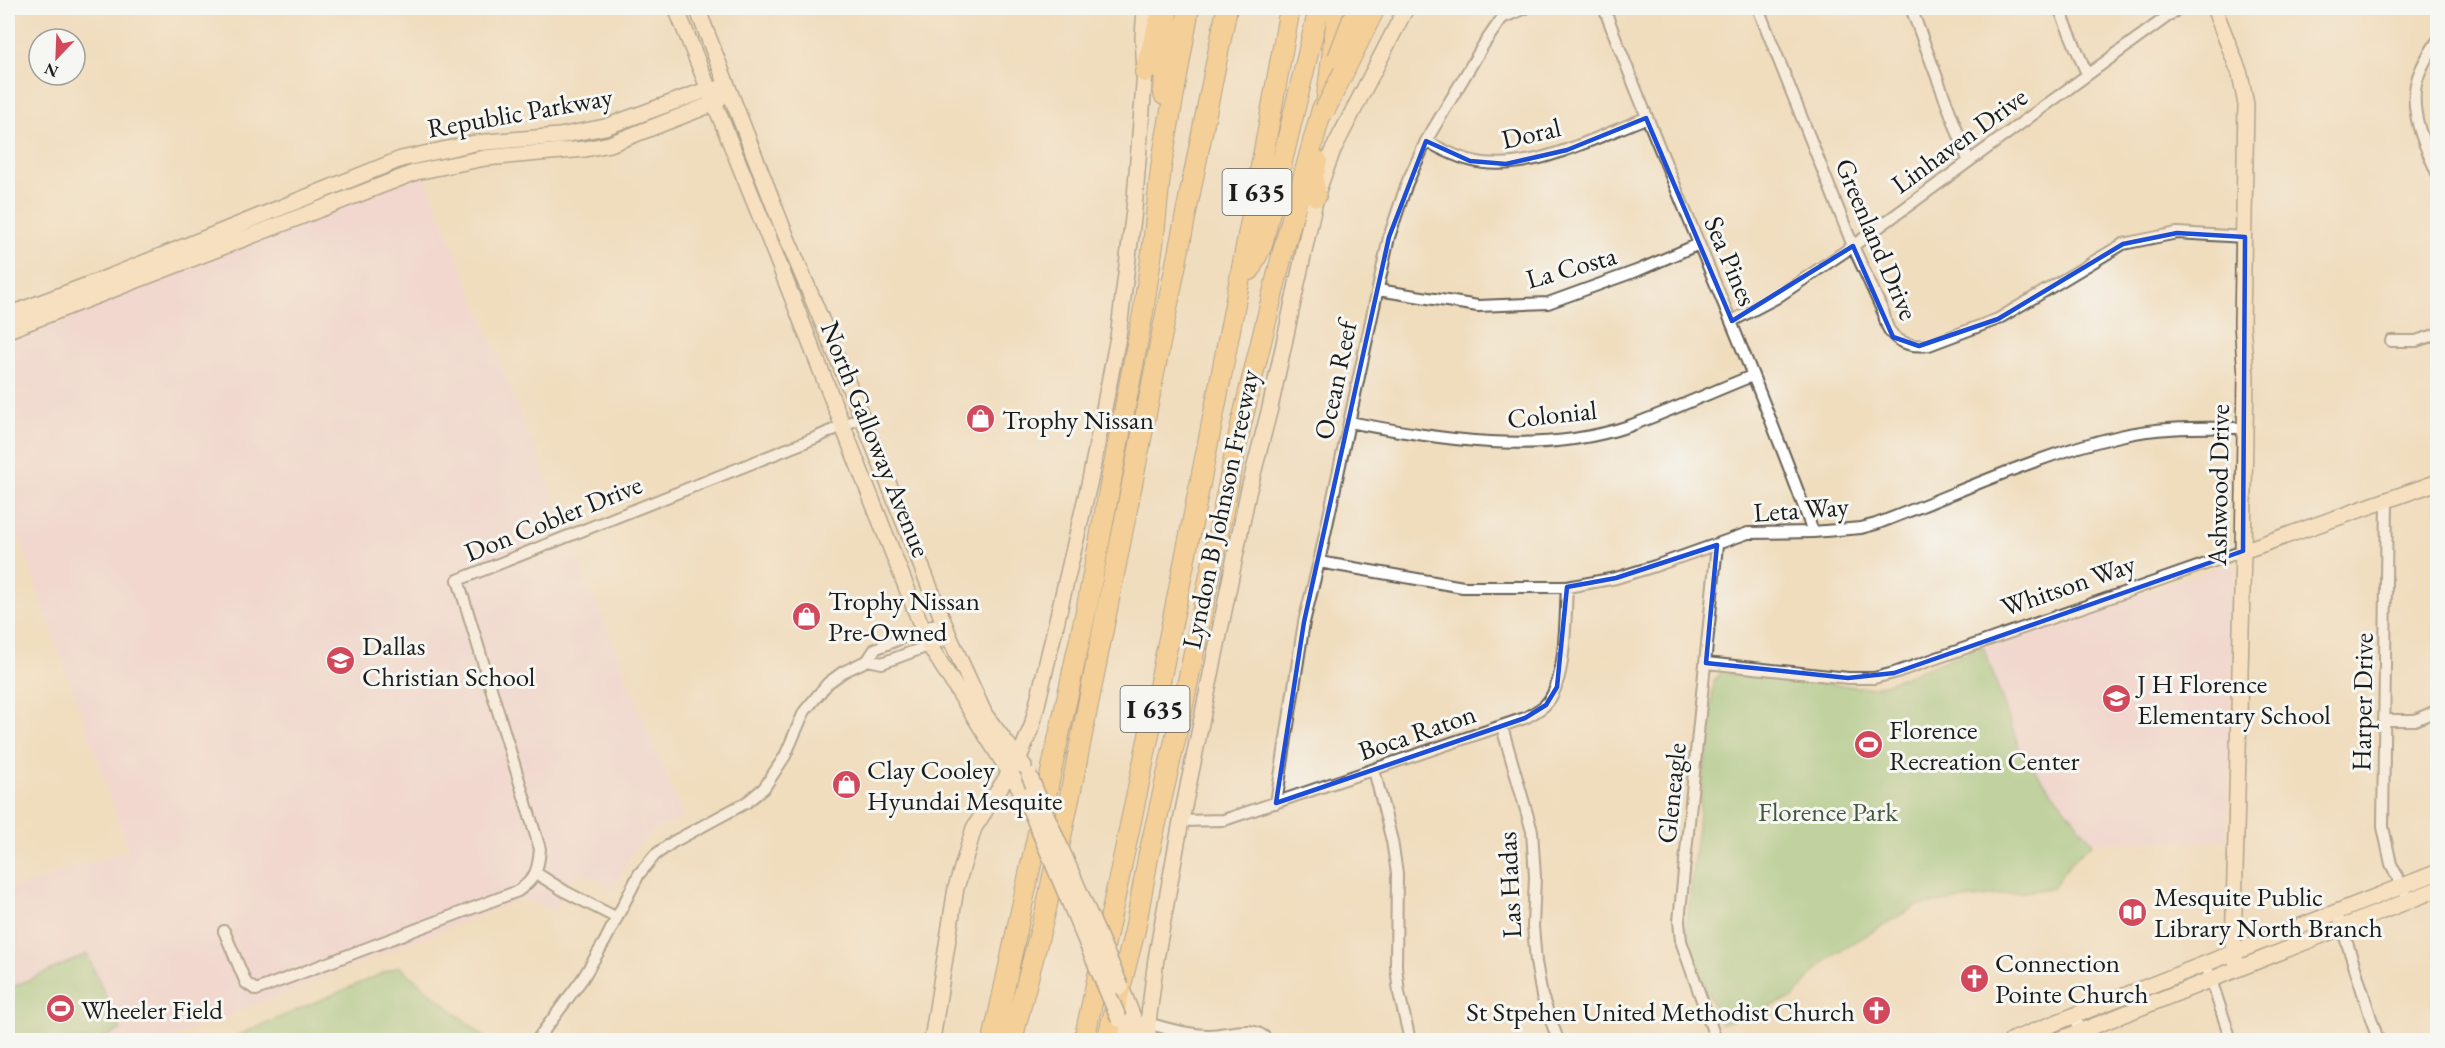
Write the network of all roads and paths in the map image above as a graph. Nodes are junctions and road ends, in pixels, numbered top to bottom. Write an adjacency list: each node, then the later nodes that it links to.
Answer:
1 (676, 8): 26 (main road, North Galloway Avenue)
2 (697, 8): 25 (main road, North Galloway Avenue)
3 (1145, 8): 23 (main road)
4 (1165, 8): 23 (highway); 32 (highway)
5 (1189, 8): 32 (highway)
6 (1220, 8): 21 (highway)
7 (1227, 8): 21 (highway, I 635)
8 (1290, 8): 39 (highway, Lyndon B Johnson Freeway / I 635)
9 (1319, 8): 39 (highway)
10 (1338, 8): 34 (highway)
11 (1357, 8): 27 (highway, bridge)
12 (1376, 8): 27 (highway, bridge)
13 (1406, 8): 34 (main road, Lyndon B Johnson Freeway)
14 (1527, 8): 29 (street, Ocean Reef)
15 (1604, 8): 28 (street, Sea Pines)
16 (1758, 8): 37 (street, Greenland Drive)
17 (1911, 8): 31 (street)
18 (2059, 8): 24 (street)
19 (2179, 8): 24 (street, Linhaven Drive)
20 (2214, 8): 35 (main road, Ashwood Drive)
21 (1220, 40): 90 (highway, I 635)
22 (2438, 40): 33 (street)
23 (1145, 72): 65 (main road)
24 (2087, 74): 31 (street, Linhaven Drive)
25 (730, 89): 26 (main road, Republic Parkway); 46 (main road, North Galloway Avenue)
26 (712, 96): 30 (main road, Republic Parkway); 48 (main road, North Galloway Avenue)
27 (1323, 110): 92 (highway)
28 (1646, 118): 29 (street, Doral); 36 (street, Sea Pines)
29 (1426, 141): 38 (street, Ocean Reef)
30 (558, 143): 40 (main road, Republic Parkway); 42 (main road, Republic Parkway)
31 (1968, 160): 37 (street, Linhaven Drive)
32 (1161, 167): 89 (highway)
33 (2438, 175)
34 (1316, 196): 72 (main road, Lyndon B Johnson Freeway)
35 (2245, 237): 37 (street, Greenland Drive); 49 (main road, Ashwood Drive)
36 (1699, 244): 38 (street, La Costa); 41 (street, Sea Pines)
37 (1853, 246): 41 (street, Linhaven Drive)
38 (1378, 290): 47 (street, Ocean Reef)
39 (1237, 297): 91 (highway, Lyndon B Johnson Freeway / I 635)
40 (8, 315)
41 (1732, 321): 45 (street, Sea Pines)
42 (8, 330)
43 (2438, 334): 44 (street)
44 (2391, 340)
45 (1752, 376): 47 (street, Colonial); 52 (street, Sea Pines)
46 (862, 417): 48 (street, Don Cobler Drive); 57 (main road, North Galloway Avenue)
47 (1349, 422): 55 (street, Ocean Reef)
48 (842, 426): 58 (main road, North Galloway Avenue); 74 (street, Don Cobler Drive)
49 (2243, 428): 52 (street, Leta Way); 54 (main road, Ashwood Drive)
50 (2438, 482): 51 (main road, Whitson Way)
51 (2387, 499): 54 (main road, Whitson Way); 64 (street, Harper Drive)
52 (1813, 532): 53 (street, Leta Way)
53 (1717, 544): 56 (street, Leta Way); 62 (street, Gleneagle)
54 (2243, 551): 62 (street, Whitson Way); 80 (main road, Ashwood Drive)
55 (1319, 562): 56 (street, Leta Way); 71 (street, Ocean Reef)
56 (1567, 587): 66 (street, Boca Raton)
57 (943, 621): 58 (street); 59 (main road, North Galloway Avenue)
58 (924, 628): 60 (main road, North Galloway Avenue); 61 (street)
59 (950, 638): 60 (street); 67 (main road, North Galloway Avenue)
60 (929, 645): 61 (street); 70 (main road, North Galloway Avenue)
61 (868, 660): 77 (street)
62 (1706, 663): 99 (street, Gleneagle)
63 (2438, 710): 64 (street)
64 (2384, 720): 76 (street, Harper Drive)
65 (1032, 726): 67 (main road); 68 (main road)
66 (1502, 727): 69 (street, Boca Raton); 98 (street, Las Hadas)
67 (1000, 737): 68 (main road, North Galloway Avenue)
68 (1019, 758): 70 (main road); 84 (main road, North Galloway Avenue, bridge)
69 (1374, 770): 71 (street, Boca Raton); 97 (street)
70 (1011, 773): 82 (main road, North Galloway Avenue, bridge); 88 (main road)
71 (1276, 803): 72 (street, Boca Raton)
72 (1181, 820): 83 (main road, Lyndon B Johnson Freeway)
73 (2438, 872): 76 (main road)
74 (536, 873): 77 (street); 79 (street)
75 (2438, 889): 76 (main road)
76 (2406, 893): 78 (main road)
77 (617, 918): 87 (street)
78 (2339, 919): 80 (main road); 103 (street)
79 (224, 932)
80 (2236, 961): 81 (main road)
81 (2209, 972): 86 (main road); 102 (street)
82 (1102, 977): 84 (main road, bridge); 93 (main road, North Galloway Avenue, bridge)
83 (1151, 995): 84 (main road); 85 (main road, Lyndon B Johnson Freeway)
84 (1123, 998): 94 (main road, North Galloway Avenue)
85 (1148, 1023): 95 (main road, Lyndon B Johnson Freeway); 96 (street)
86 (2080, 1030): 100 (main road); 101 (main road)
87 (537, 1041)
88 (932, 1041)
89 (993, 1041)
90 (1012, 1041)
91 (1084, 1041)
92 (1107, 1041)
93 (1126, 1041)
94 (1142, 1041)
95 (1148, 1041)
96 (1268, 1041)
97 (1410, 1041)
98 (1558, 1041)
99 (1716, 1041)
100 (2012, 1041)
101 (2060, 1041)
102 (2231, 1041)
103 (2378, 1041)

